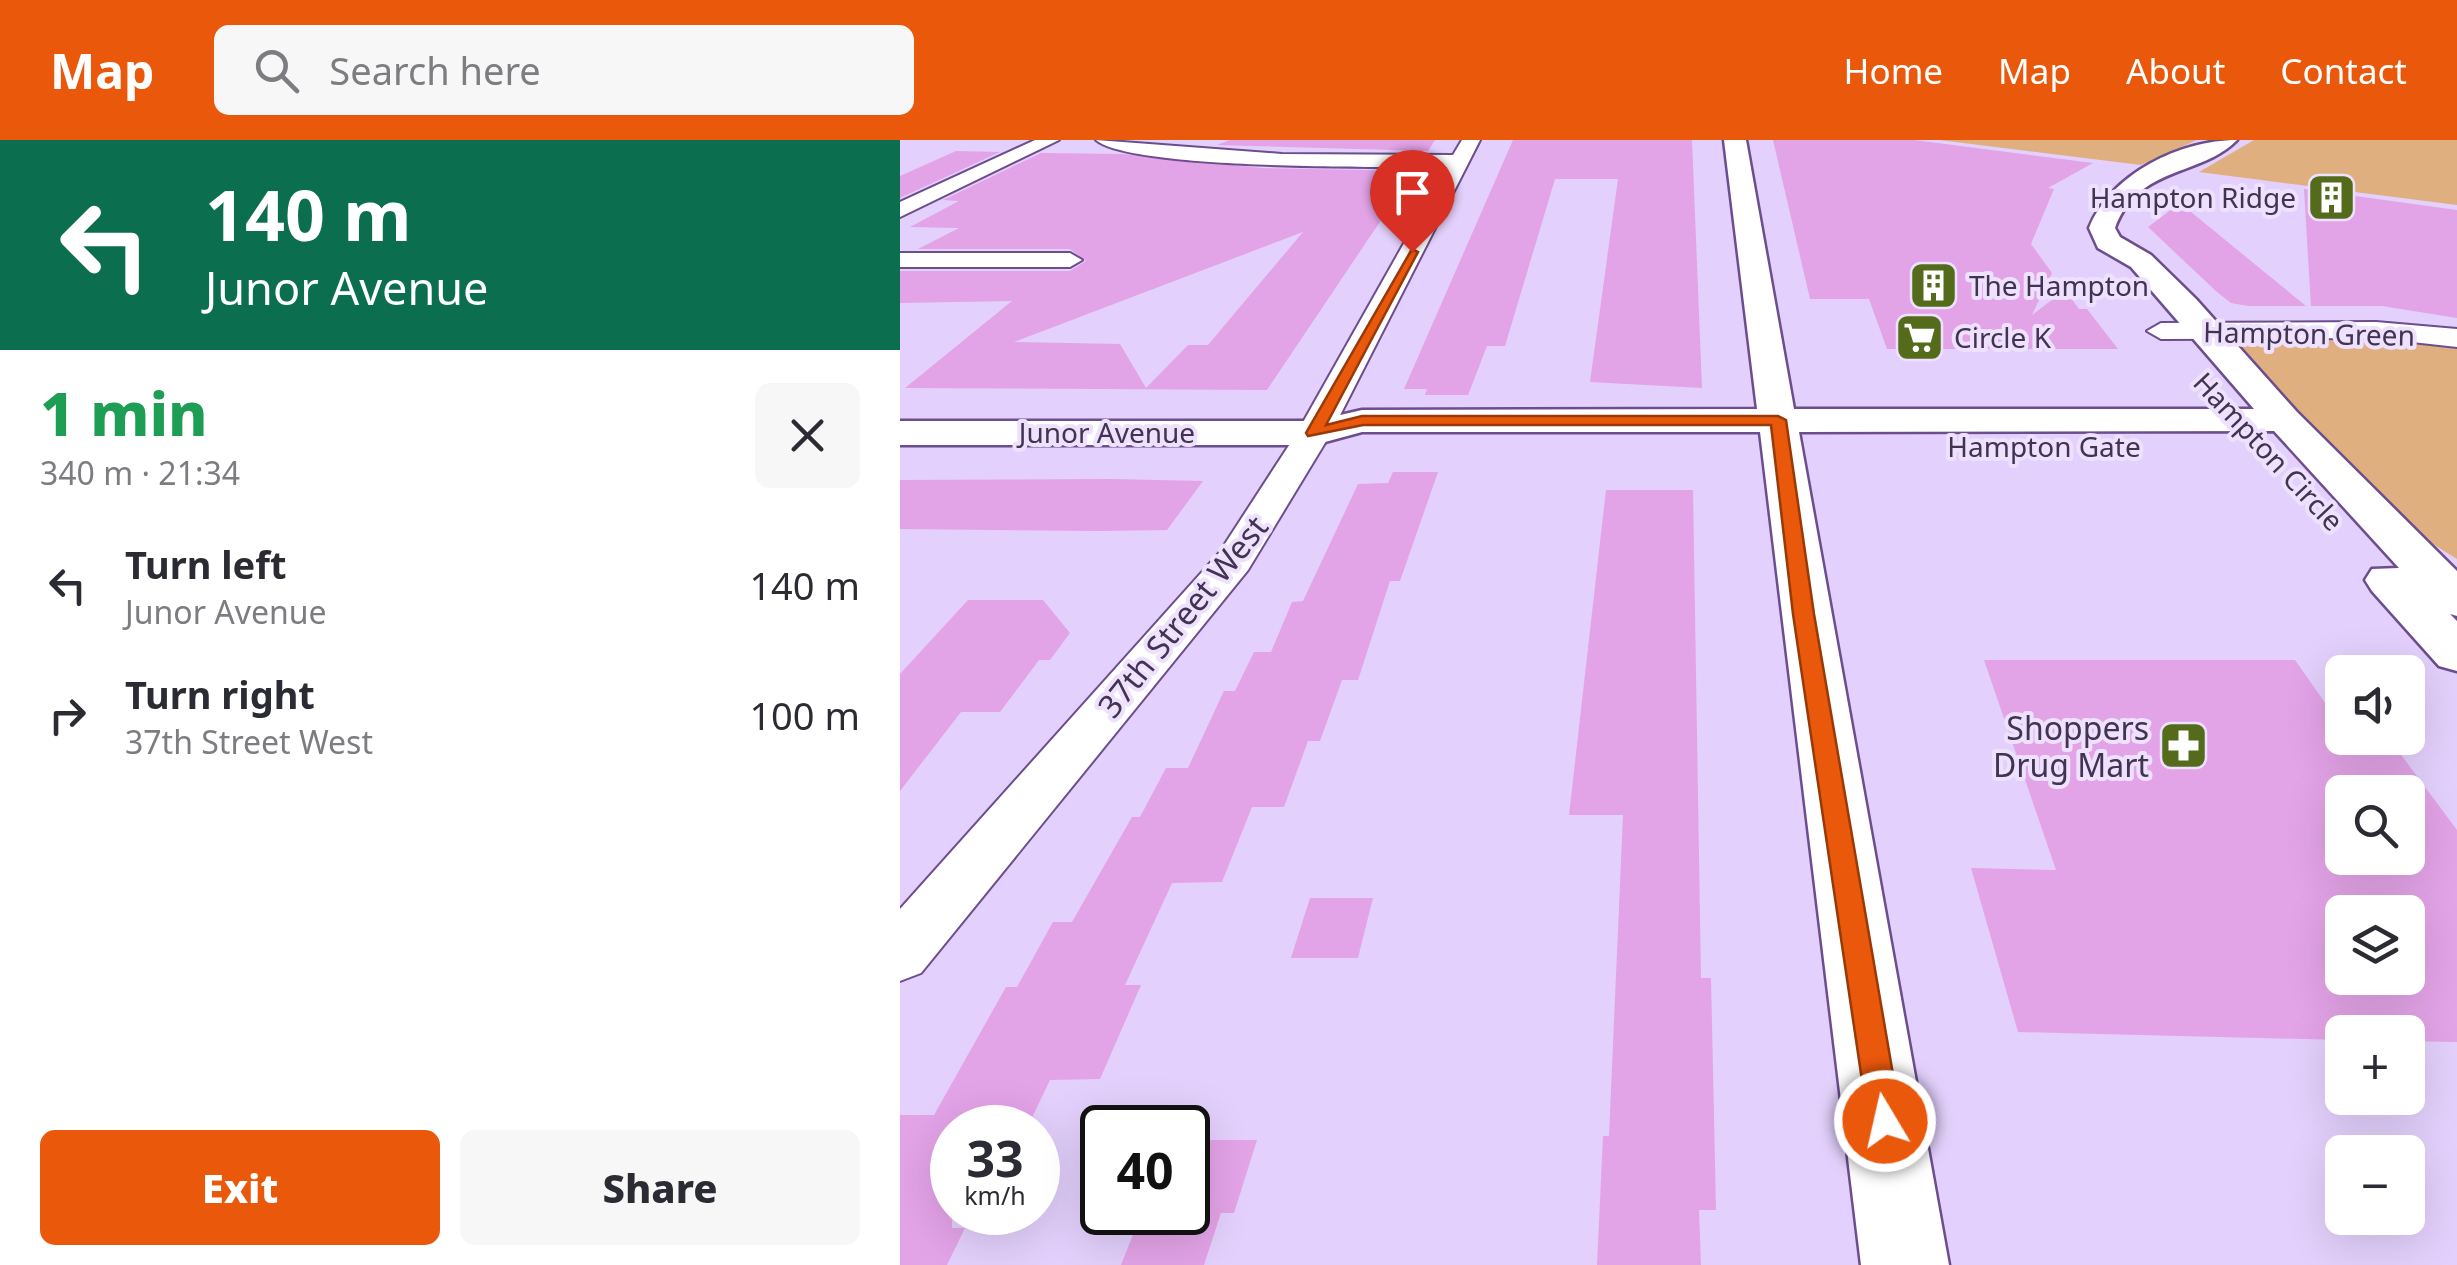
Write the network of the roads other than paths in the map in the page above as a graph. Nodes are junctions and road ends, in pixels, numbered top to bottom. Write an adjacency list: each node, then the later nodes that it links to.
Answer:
1 (1050, 140): 6 (street)
2 (1105, 140): 5 (street)
3 (1735, 140): 13 (street)
4 (2226, 140): 7 (street, Hampton Circle)
5 (1466, 150): 15 (street, 37th Street West)
6 (900, 210)
7 (2108, 242): 10 (street, Hampton Circle); 11 (street, Hampton Circle)
8 (900, 260): 9 (street)
9 (1070, 260)
10 (2202, 330): 11 (street, Hampton Green); 12 (street, Hampton Green); 16 (street, Hampton Circle)
11 (2161, 331): 16 (street, Hampton Circle)
12 (2457, 338)
13 (1778, 432): 15 (street, Junor Avenue); 16 (street, Hampton Gate); 21 (street)
14 (900, 433): 15 (street, Junor Avenue)
15 (1314, 433): 20 (street, 37th Street West)
16 (2274, 433): 17 (street, Hampton Circle); 18 (street, Hampton Circle)
17 (2392, 583): 18 (street); 19 (street, Hampton Circle)
18 (2451, 588)
19 (2457, 653)
20 (900, 953)
21 (1905, 1265)

